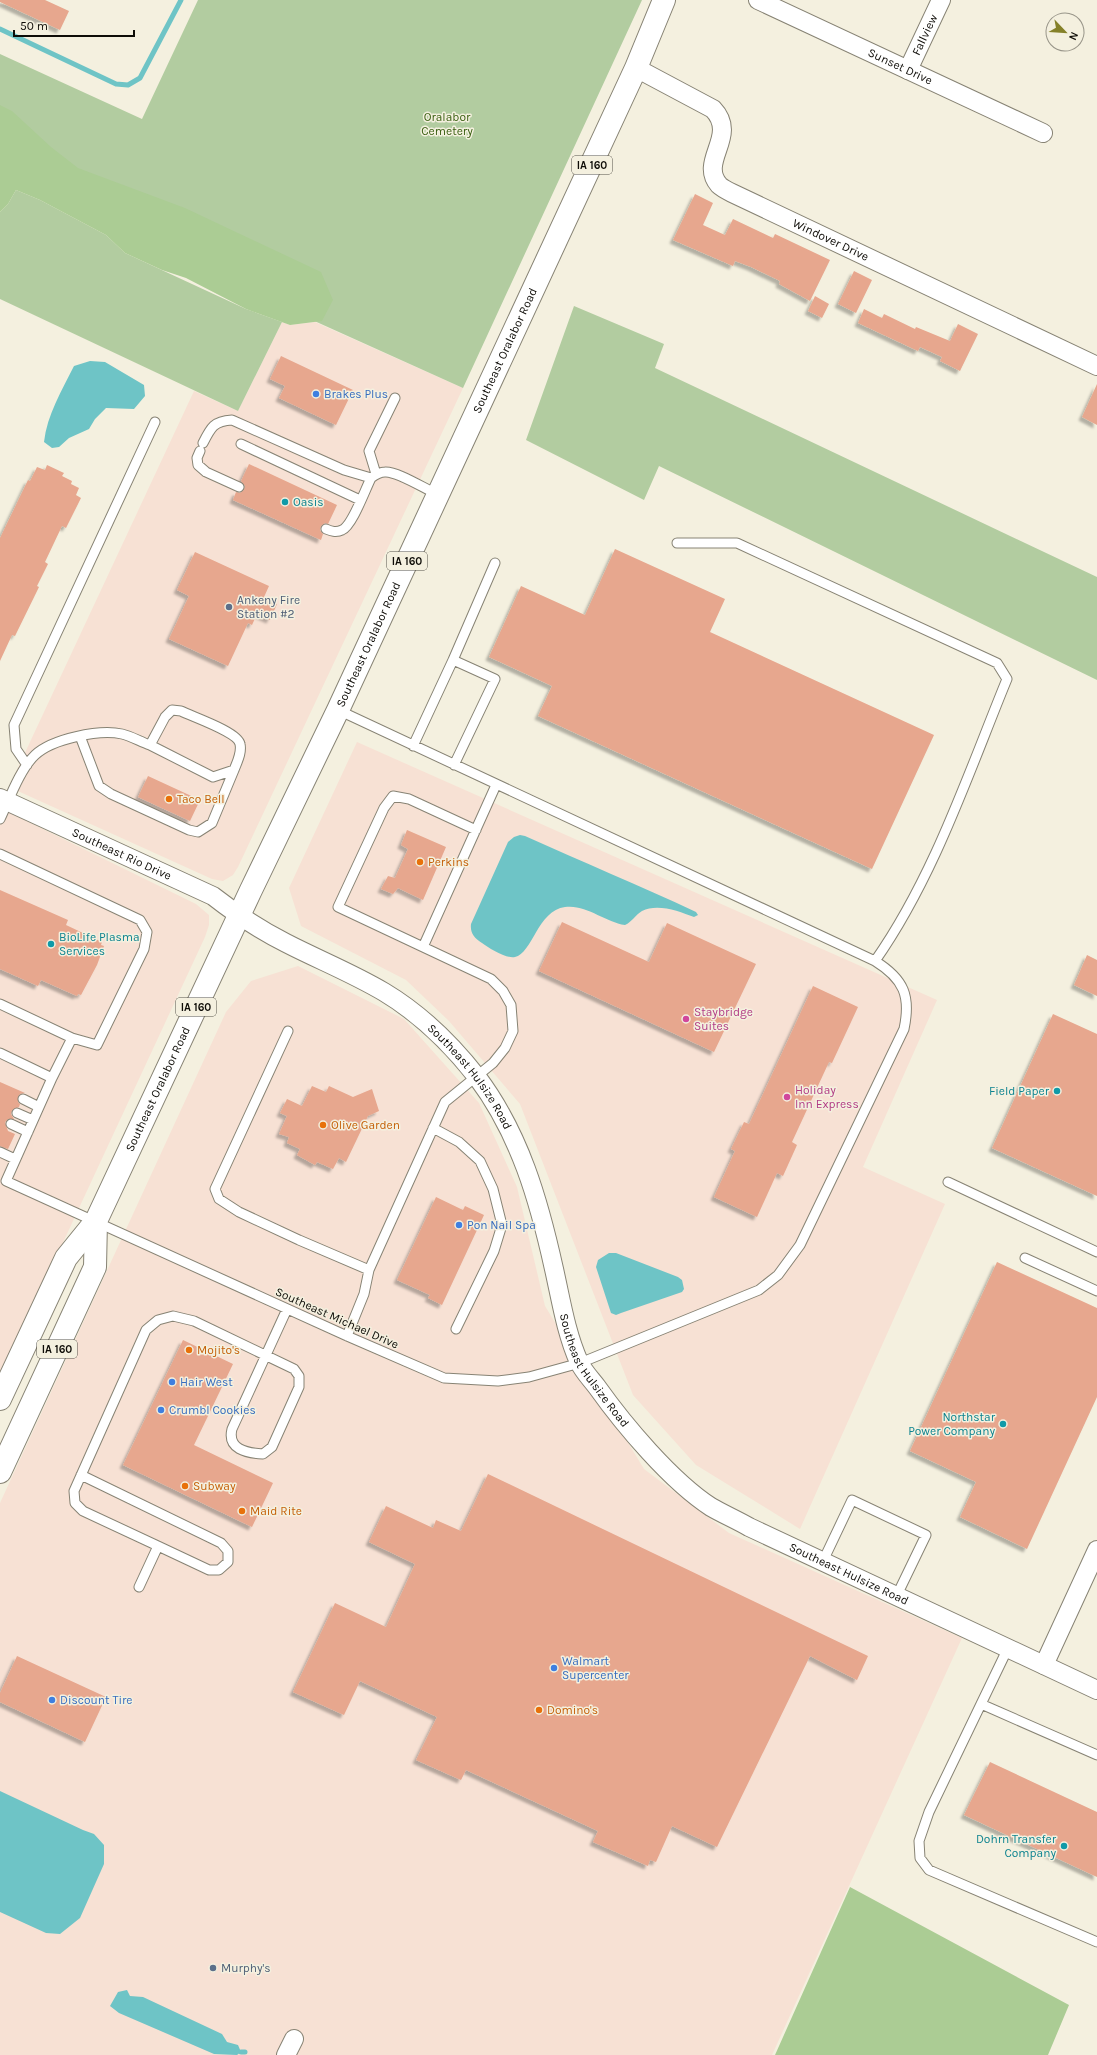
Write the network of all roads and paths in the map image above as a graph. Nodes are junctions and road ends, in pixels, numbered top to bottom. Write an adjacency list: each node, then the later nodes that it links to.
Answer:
1 (664, 0): 4 (main road, Southeast Oralabor Road / IA 160)
2 (758, 0): 5 (street, Sunset Drive)
3 (941, 0): 5 (street, Fallview)
4 (636, 68): 7 (street, Windover Drive); 13 (main road, Southeast Oralabor Road / IA 160)
5 (908, 70): 6 (street, Sunset Drive)
6 (1042, 133)
7 (1097, 366)
8 (395, 398): 11 (lane)
9 (155, 422): 24 (lane)
10 (241, 444): 14 (lane)
11 (374, 476): 12 (lane); 13 (lane); 14 (lane)
12 (238, 487)
13 (437, 494): 19 (main road, Southeast Oralabor Road / IA 160)
14 (360, 500): 15 (lane)
15 (326, 528)
16 (677, 543): 33 (lane)
17 (495, 563): 18 (lane)
18 (452, 660): 22 (lane); 23 (lane)
19 (338, 710): 22 (lane, Southeast Michael Drive); 31 (main road, Southeast Oralabor Road / IA 160)
20 (80, 736): 21 (lane); 24 (lane); 25 (lane)
21 (150, 745): 25 (lane); 25 (lane)
22 (413, 746): 23 (lane, Southeast Michael Drive)
23 (454, 765): 26 (lane, Southeast Michael Drive)
24 (27, 766): 27 (lane)
25 (234, 770)
26 (496, 785): 29 (lane); 33 (lane, Southeast Michael Drive)
27 (4, 800): 28 (lane); 31 (street, Southeast Rio Drive)
28 (0, 819)
29 (476, 830): 32 (lane); 32 (lane)
30 (0, 854): 36 (lane)
31 (239, 916): 38 (street, Southeast Hulsize Road); 51 (main road, Southeast Oralabor Road / IA 160)
32 (423, 947): 38 (lane)
33 (875, 961): 60 (lane, Southeast Michael Drive)
34 (0, 1004): 36 (lane)
35 (288, 1031): 54 (lane)
36 (72, 1038): 39 (lane)
37 (0, 1054): 39 (lane)
38 (477, 1076): 45 (lane); 60 (street, Southeast Hulsize Road)
39 (52, 1078): 41 (lane)
40 (23, 1099): 41 (lane)
41 (39, 1107): 43 (lane)
42 (17, 1113): 43 (lane)
43 (33, 1120): 46 (lane)
44 (11, 1124): 46 (lane)
45 (433, 1128): 54 (lane); 57 (lane)
46 (28, 1132): 48 (lane)
47 (0, 1152): 48 (lane)
48 (15, 1159): 50 (lane)
49 (948, 1182): 52 (lane)
50 (3, 1183): 51 (lane, Southeast Michael Drive)
51 (96, 1221): 56 (lane, Southeast Michael Drive); 61 (main road, Southeast Oralabor Road / IA 160); 62 (main road, Southeast Oralabor Road / IA 160)
52 (1097, 1252)
53 (1025, 1258): 55 (lane)
54 (369, 1270): 58 (lane)
55 (1097, 1291)
56 (287, 1309): 58 (lane, Southeast Michael Drive); 59 (lane)
57 (456, 1329)
58 (347, 1336): 60 (lane, Southeast Michael Drive)
59 (266, 1356): 59 (lane); 63 (lane)
60 (580, 1363): 66 (street, Southeast Hulsize Road)
61 (0, 1400)
62 (0, 1472)
63 (82, 1475): 64 (lane); 64 (lane)
64 (158, 1546): 67 (lane)
65 (1097, 1550): 70 (street)
66 (823, 1561): 68 (street, Southeast Hulsize Road); 68 (lane)
67 (139, 1587)
68 (897, 1595): 69 (street, Southeast Hulsize Road)
69 (1008, 1648): 70 (street, Southeast Hulsize Road); 72 (lane)
70 (1044, 1665): 71 (street, Southeast Hulsize Road)
71 (1097, 1690)
72 (981, 1704): 73 (lane); 74 (lane)
73 (1097, 1755)
74 (1097, 1942)
75 (294, 2038): 76 (street)
76 (286, 2055)

